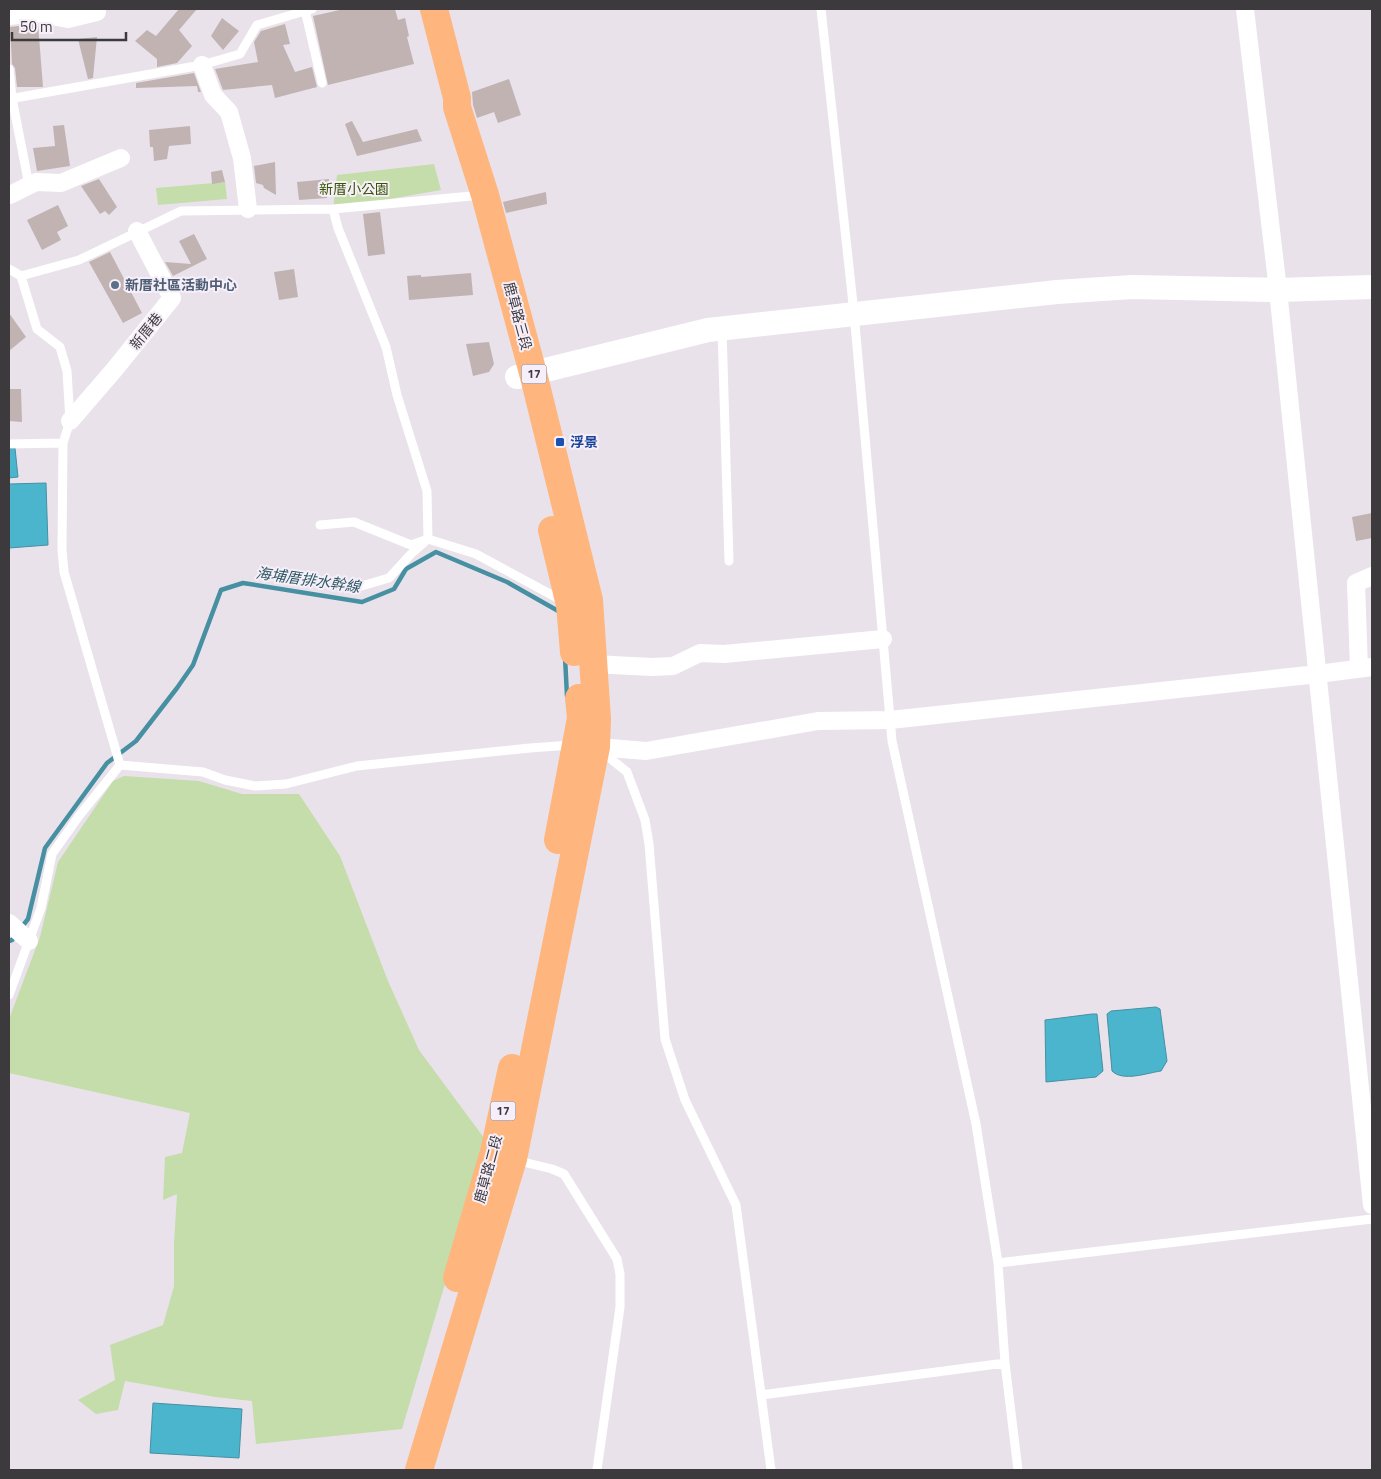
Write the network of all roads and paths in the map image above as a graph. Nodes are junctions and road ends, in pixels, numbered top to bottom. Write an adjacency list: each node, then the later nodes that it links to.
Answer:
1 (309, 9): 8 (lane); 10 (lane)
2 (416, 9): 14 (main road, 鹿草路三段 / 17)
3 (434, 9): 14 (main road, 鹿草路三段 / 17)
4 (821, 9): 22 (lane)
5 (1245, 9): 21 (street)
6 (97, 12): 7 (street)
7 (9, 16)
8 (202, 65): 11 (lane); 15 (street)
9 (9, 69): 11 (lane)
10 (322, 83)
11 (11, 98): 13 (lane)
12 (121, 158): 13 (street)
13 (9, 195)
14 (476, 196): 16 (lane); 24 (main road, 鹿草路三段 / 17)
15 (248, 209): 16 (lane); 17 (lane)
16 (333, 209): 29 (lane)
17 (137, 232): 19 (lane); 25 (street, 新厝巷)
18 (9, 269): 19 (lane)
19 (21, 276): 25 (lane)
20 (1372, 287): 21 (street)
21 (1278, 290): 22 (street); 37 (street)
22 (854, 313): 23 (street); 34 (lane)
23 (722, 328): 24 (street); 30 (lane)
24 (525, 375): 33 (main road, 鹿草路三段 / 17)
25 (70, 421): 26 (lane)
26 (63, 443): 27 (lane); 40 (lane)
27 (9, 444)
28 (320, 525): 29 (lane)
29 (428, 540): 32 (lane); 33 (lane)
30 (729, 561)
31 (1372, 576): 36 (street)
32 (358, 587)
33 (579, 603): 35 (main road, 鹿草路三段 / 17); 39 (main road, 鹿草路三段 / 17)
34 (883, 639): 35 (street); 38 (lane)
35 (593, 664): 39 (main road, 鹿草路三段 / 17)
36 (1366, 668): 37 (street)
37 (1318, 674): 38 (street); 45 (street)
38 (890, 720): 39 (street); 47 (lane)
39 (585, 746): 40 (lane); 44 (main road, 鹿草路二段 / 17); 49 (lane); 50 (main road, 鹿草路二段 / 17)
40 (120, 765): 42 (lane)
41 (9, 924): 42 (street)
42 (29, 941): 43 (lane)
43 (9, 995)
44 (513, 1159): 51 (main road, 鹿草路二段 / 17); 52 (lane)
45 (1372, 1205)
46 (1372, 1219): 47 (lane)
47 (998, 1263): 48 (lane)
48 (1005, 1363): 49 (lane); 54 (lane)
49 (761, 1395): 53 (lane)
50 (401, 1470)
51 (419, 1470)
52 (597, 1470)
53 (771, 1470)
54 (1018, 1470)

